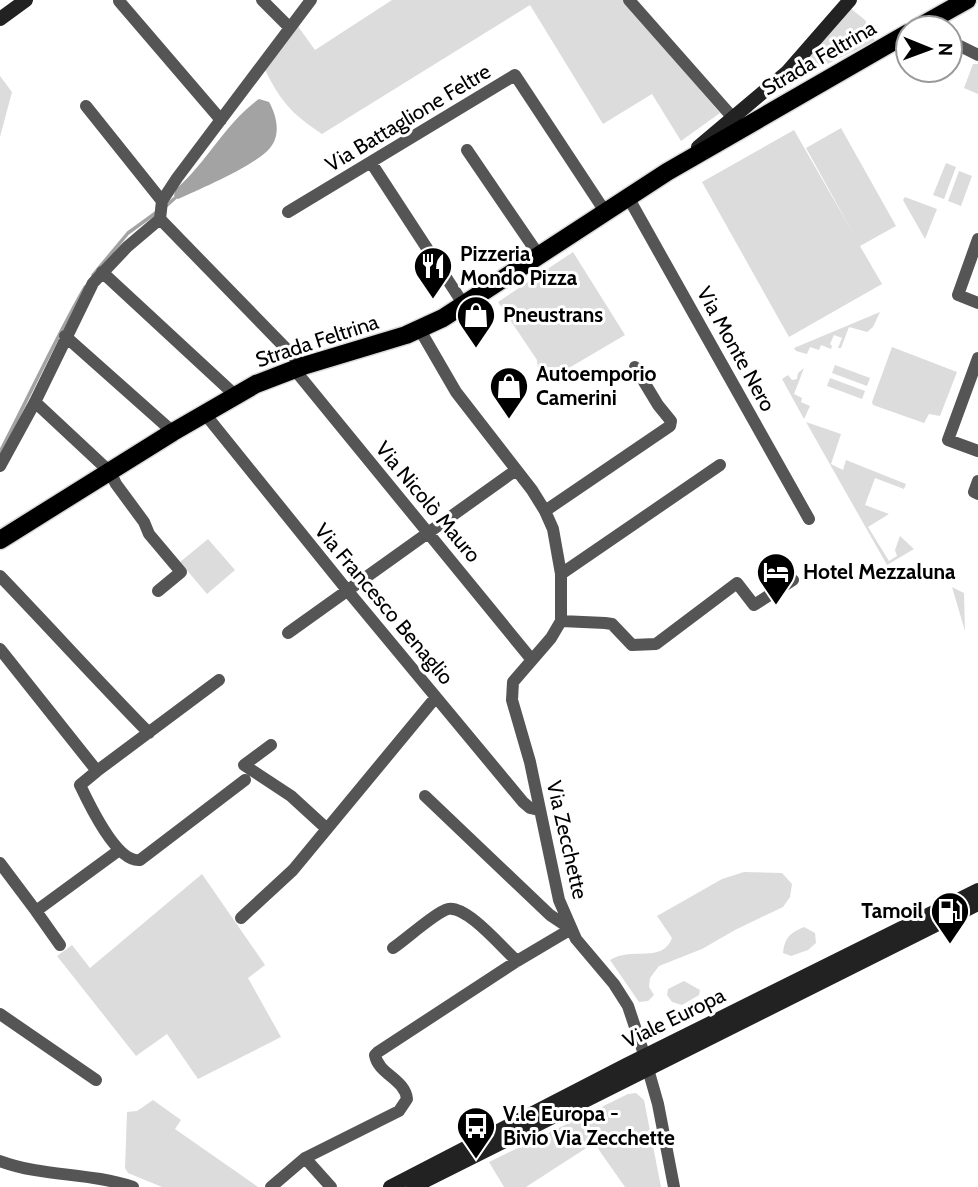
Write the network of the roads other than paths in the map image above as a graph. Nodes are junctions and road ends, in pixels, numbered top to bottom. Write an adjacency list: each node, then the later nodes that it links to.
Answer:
1 (26, 0): 9 (main road)
2 (262, 0): 10 (street)
3 (311, 0): 10 (street)
4 (629, 0): 13 (street)
5 (850, 0): 13 (main road)
6 (967, 0): 8 (main road)
7 (119, 1): 14 (street)
8 (942, 14)
9 (0, 19)
10 (290, 28): 14 (street)
11 (894, 41): 17 (main road, Strada Feltrina)
12 (86, 106): 19 (street, Via Nicolò Mauro)
13 (734, 119): 17 (main road)
14 (221, 120): 19 (street)
15 (467, 150): 23 (street)
16 (372, 164): 20 (street, Via Battaglione Feltre); 21 (street, Via Battaglione Feltre); 26 (street)
17 (667, 173): 18 (main road, Strada Feltrina)
18 (628, 197): 21 (main road, Strada Feltrina); 42 (street, Via Monte Nero)
19 (161, 210): 24 (street); 30 (street, Via Nicolò Mauro)
20 (288, 212)
21 (606, 213): 23 (main road, Strada Feltrina)
22 (978, 239): 25 (street)
23 (540, 257): 26 (main road, Strada Feltrina)
24 (102, 272): 28 (street); 32 (street)
25 (978, 303)
26 (464, 305): 27 (main road, Strada Feltrina)
27 (420, 330): 30 (main road, Strada Feltrina); 39 (street)
28 (65, 336): 33 (street); 35 (street)
29 (978, 358): 36 (street)
30 (298, 367): 32 (main road, Strada Feltrina); 43 (street, Via Nicolò Mauro)
31 (635, 367): 41 (street)
32 (236, 396): 34 (main road, Strada Feltrina)
33 (35, 402): 38 (street); 40 (street)
34 (205, 414): 35 (main road, Strada Feltrina); 48 (street, Via Francesco Benaglio)
35 (173, 432): 40 (main road, Strada Feltrina)
36 (978, 452)
37 (720, 465): 45 (street)
38 (0, 466)
39 (516, 470): 41 (street); 43 (street)
40 (110, 472): 44 (main road, Strada Feltrina); 49 (street)
41 (545, 511): 45 (street)
42 (809, 519)
43 (428, 532): 48 (street); 53 (street, Via Nicolò Mauro)
44 (0, 540)
45 (561, 574): 50 (street)
46 (0, 576): 56 (street)
47 (793, 580): 50 (street)
48 (347, 590): 51 (street); 55 (street, Via Francesco Benaglio)
49 (158, 591)
50 (561, 621): 53 (street, Via Zecchette)
51 (288, 634)
52 (0, 649): 58 (street)
53 (532, 660): 61 (street, Via Zecchette)
54 (219, 680): 56 (street)
55 (436, 697): 61 (street, Via Francesco Benaglio); 62 (street)
56 (149, 733): 58 (street)
57 (271, 745): 62 (street)
58 (97, 771): 63 (street)
59 (245, 780): 63 (street)
60 (425, 796): 69 (street)
61 (539, 810): 69 (street, Via Zecchette)
62 (327, 830): 68 (street)
63 (118, 851): 67 (street)
64 (0, 863): 67 (street)
65 (978, 890): 74 (main road, Viale Europa)
66 (978, 904): 74 (main road, Viale Europa)
67 (36, 911): 70 (street)
68 (241, 919)
69 (571, 929): 72 (street); 74 (street, Via Zecchette)
70 (60, 945)
71 (393, 948): 72 (street)
72 (517, 961): 76 (street)
73 (0, 1014): 75 (street)
74 (646, 1062): 81 (main road, Viale Europa); 82 (main road, Viale Europa); 83 (street, Via Zecchette)
75 (96, 1080)
76 (305, 1158): 79 (street); 80 (street)
77 (0, 1161): 78 (street)
78 (133, 1187)
79 (271, 1187)
80 (331, 1187)
81 (390, 1187)
82 (413, 1187)
83 (674, 1187)

